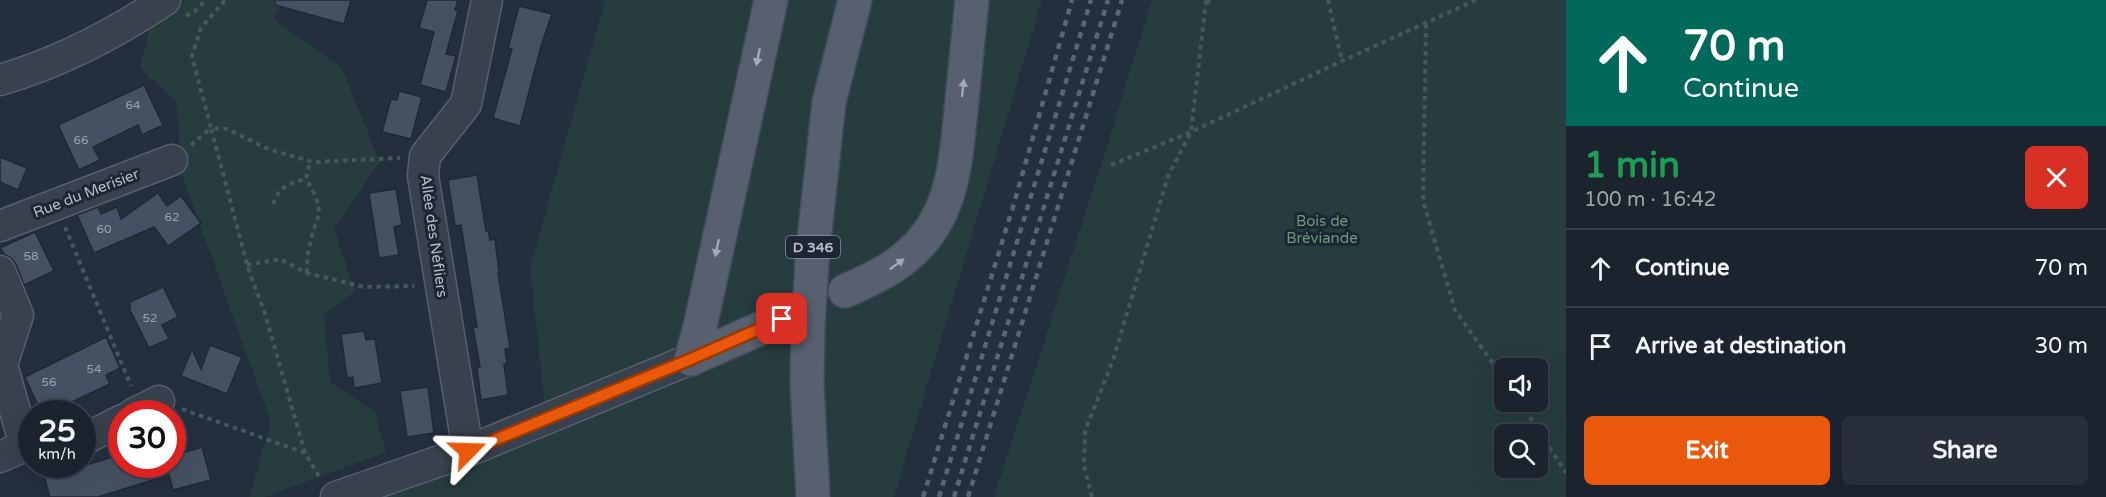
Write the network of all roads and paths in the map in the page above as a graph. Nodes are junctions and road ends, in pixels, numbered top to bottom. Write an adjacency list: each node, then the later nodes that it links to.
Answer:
1 (165, 0): 13 (street)
2 (225, 0): 14 (path)
3 (487, 0): 16 (street, Allée des Néfliers)
4 (771, 0): 30 (main road, one-way to 30)
5 (855, 0): 40 (main road, D 346)
6 (972, 0): 28 (main road, one-way to 6)
7 (1215, 0): 10 (path)
8 (1328, 0): 12 (path)
9 (1476, 0): 11 (path)
10 (1206, 1): 15 (path)
11 (1426, 24): 12 (path); 31 (path)
12 (1342, 61): 15 (path)
13 (0, 80)
14 (212, 128): 17 (path); 18 (path); 24 (path)
15 (1191, 132): 19 (path); 41 (path)
16 (425, 156): 18 (path); 27 (street, Allée des Néfliers)
17 (172, 160): 21 (street, Rue du Merisier)
18 (310, 161): 20 (path)
19 (1111, 165)
20 (306, 179): 22 (path); 26 (path)
21 (55, 204): 23 (street, Rue du Merisier); 32 (path)
22 (273, 204)
23 (0, 226)
24 (247, 265): 26 (path); 37 (path)
25 (0, 271): 35 (street)
26 (307, 273): 27 (path)
27 (441, 283): 36 (street, Allée des Néfliers)
28 (845, 291)
29 (782, 319): 30 (main road)
30 (691, 359): 36 (street)
31 (1494, 365)
32 (135, 400)
33 (1526, 412): 38 (path)
34 (186, 423): 37 (path)
35 (18, 445)
36 (468, 451): 39 (street)
37 (305, 453): 39 (path)
38 (1566, 473)
39 (328, 488)
40 (813, 497)
41 (1092, 497)

